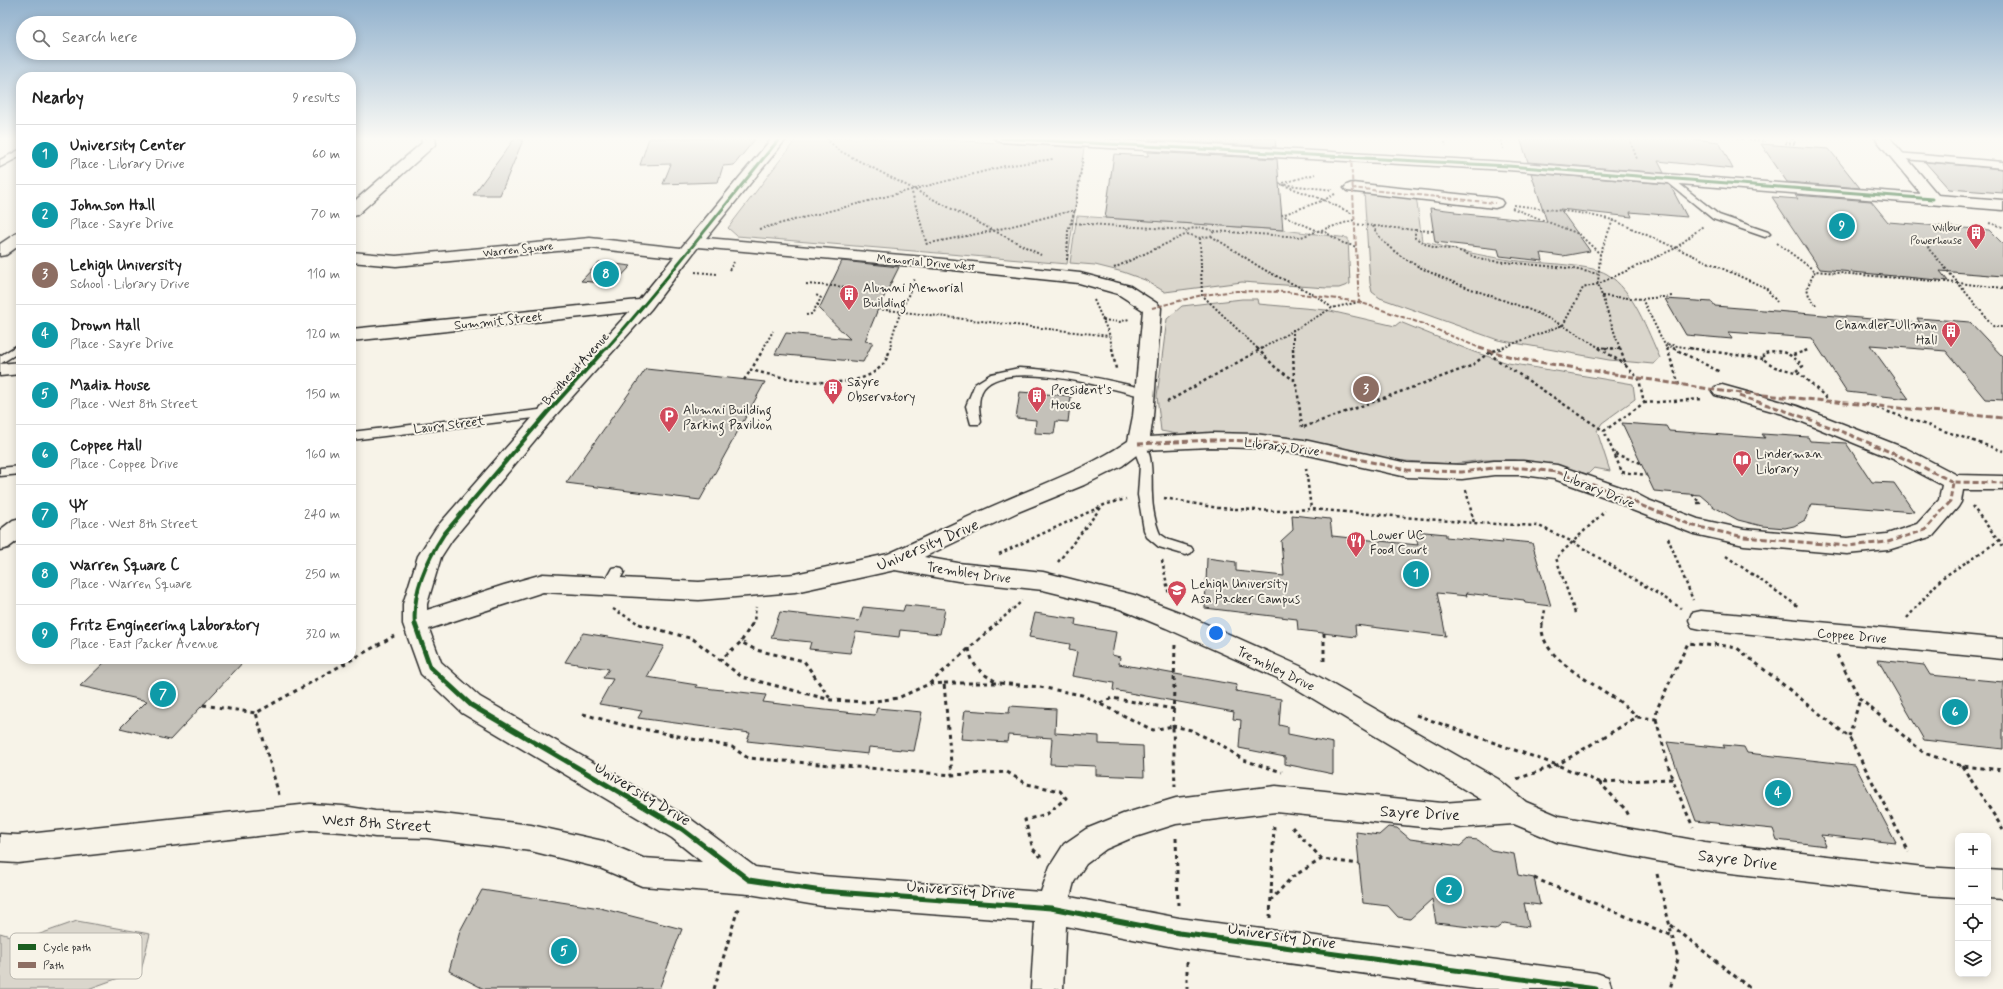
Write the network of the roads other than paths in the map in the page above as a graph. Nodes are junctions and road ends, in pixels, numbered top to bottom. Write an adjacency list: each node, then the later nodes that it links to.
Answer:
1 (383, 184): 10 (street)
2 (741, 184): 13 (street, Brodhead Avenue)
3 (1676, 184): 11 (lane)
4 (1746, 184): 7 (street)
5 (1921, 184): 7 (street)
6 (1352, 188): 8 (street)
7 (1933, 199): 9 (street)
8 (1495, 203)
9 (2003, 204)
10 (356, 208)
11 (1765, 234)
12 (16, 240): 14 (street)
13 (689, 247): 15 (street, Warren Square); 16 (street, Brodhead Avenue); 23 (street, Memorial Drive West)
14 (0, 251)
15 (356, 257)
16 (645, 305): 17 (street, Summit Street); 24 (street, Brodhead Avenue)
17 (356, 334)
18 (16, 350): 19 (lane)
19 (0, 361)
20 (16, 368): 21 (street)
21 (0, 370)
22 (1728, 386): 30 (street)
23 (1145, 393): 25 (lane); 27 (street)
24 (547, 412): 26 (lane, Laury Street); 37 (street, Brodhead Avenue)
25 (975, 421)
26 (356, 435)
27 (1138, 444): 30 (street, Library Drive); 34 (lane); 35 (street, University Drive)
28 (16, 470): 29 (lane)
29 (0, 472)
30 (1953, 482): 31 (street)
31 (2003, 483)
32 (16, 530): 33 (street)
33 (0, 542)
34 (1186, 550)
35 (895, 561): 37 (street, University Drive); 39 (street, Trembley Drive)
36 (1701, 620): 38 (street, Coppee Drive)
37 (404, 630): 41 (street, University Drive)
38 (2003, 649)
39 (1516, 811): 42 (street, Sayre Drive); 45 (street, Sayre Drive)
40 (0, 848): 41 (street, West 8th Street)
41 (749, 880): 45 (street, University Drive)
42 (1955, 883)
43 (1991, 884): 44 (street)
44 (2003, 885)
45 (1051, 908): 46 (street, Sayre Drive); 47 (street, University Drive)
46 (1047, 989)
47 (1596, 989)

